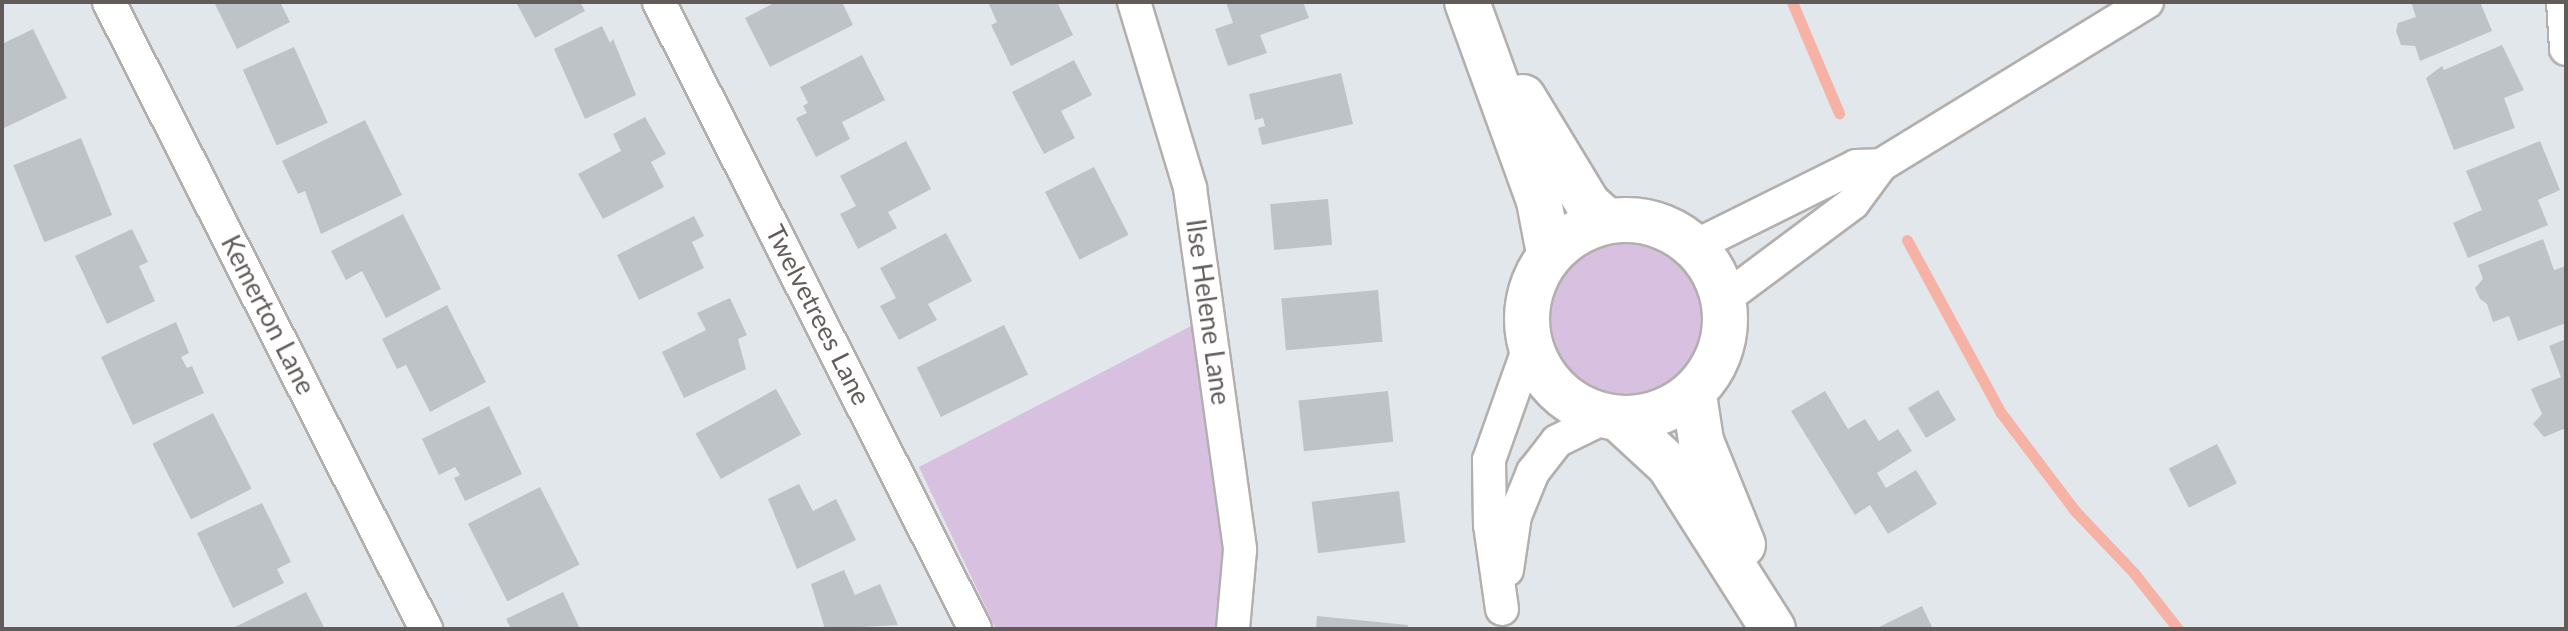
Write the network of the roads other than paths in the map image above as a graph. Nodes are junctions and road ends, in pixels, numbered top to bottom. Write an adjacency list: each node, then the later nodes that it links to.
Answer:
1 (109, 2): 17 (street, Kemerton Lane)
2 (659, 2): 18 (street, Twelvetrees Lane)
3 (1134, 2): 19 (street, Ilse Helene Lane)
4 (1468, 2): 9 (main road); 11 (main road)
5 (2147, 2): 8 (street)
6 (2563, 2): 7 (street)
7 (2566, 49)
8 (1881, 165): 10 (street); 12 (street)
9 (1606, 220): 10 (main road); 11 (main road)
10 (1695, 246): 12 (main road)
11 (1549, 253): 13 (main road)
12 (1723, 300): 14 (main road)
13 (1530, 344): 15 (main road); 16 (street)
14 (1694, 395): 15 (main road); 20 (main road)
15 (1613, 417): 16 (street); 20 (main road)
16 (1501, 619)
17 (426, 629)
18 (975, 629)
19 (1233, 629)
20 (1775, 629)

